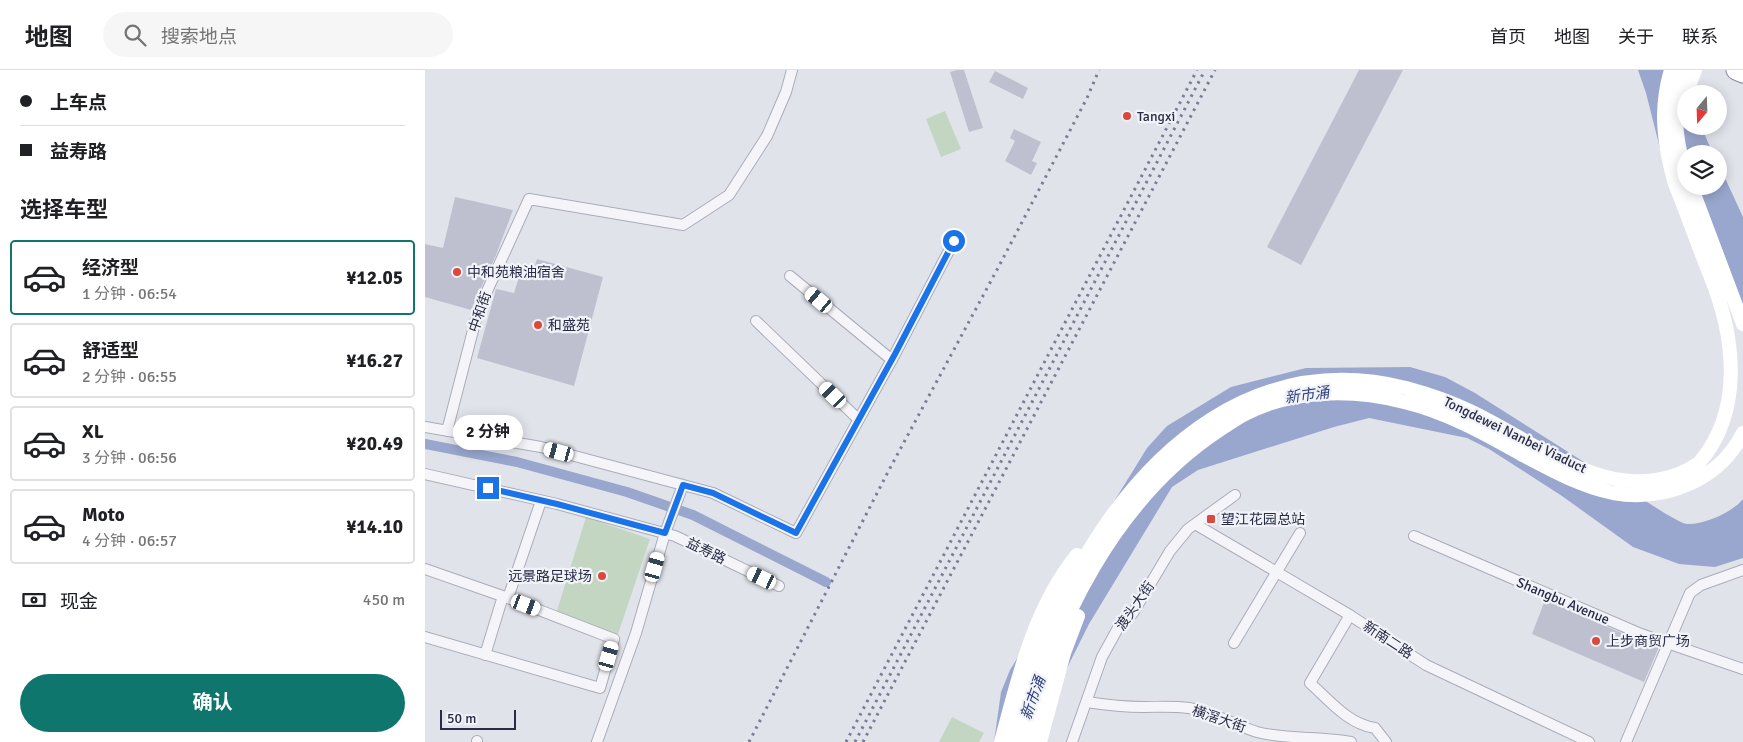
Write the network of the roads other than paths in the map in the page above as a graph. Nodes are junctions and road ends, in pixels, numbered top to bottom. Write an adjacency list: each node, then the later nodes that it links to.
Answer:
1 (792, 70): 17 (street, 中和街)
2 (1671, 70): 23 (main road, Tongdewei Nanbei Viaduct)
3 (1684, 70): 7 (main road)
4 (1695, 70): 7 (main road)
5 (1736, 70): 6 (highway)
6 (1743, 73)
7 (1676, 127): 8 (main road)
8 (1679, 145)
9 (1694, 195): 13 (main road)
10 (954, 241): 14 (street)
11 (790, 276): 14 (street)
12 (756, 321): 15 (street)
13 (1743, 324)
14 (892, 360): 15 (street)
15 (858, 419): 20 (street)
16 (425, 427): 17 (street)
17 (447, 431): 20 (street)
18 (1743, 433): 28 (main road, Tongdewei Nanbei Viaduct)
19 (425, 474): 22 (street, 益寿路)
20 (683, 485): 25 (street)
21 (1235, 495): 24 (street, 渡头大街)
22 (541, 501): 25 (street, 益寿路); 33 (street)
23 (1113, 516): 42 (main road); 43 (main road, Tongdewei Nanbei Viaduct)
24 (1195, 524): 31 (street, 新南二路); 40 (street, 渡头大街)
25 (665, 533): 32 (street, 益寿路); 41 (street)
26 (1300, 533): 31 (street)
27 (1414, 536): 37 (street, Shangbu Avenue)
28 (1103, 551): 44 (main road, Tongdewei Nanbei Viaduct); 45 (main road)
29 (425, 569): 33 (street)
30 (1743, 570): 37 (street)
31 (1277, 572): 34 (street, 新南二路); 36 (street)
32 (779, 586)
33 (506, 597): 38 (street); 38 (street)
34 (1350, 615): 48 (street); 49 (street, 新南二路)
35 (425, 637): 38 (street)
36 (1234, 643)
37 (1668, 644): 39 (street, Shangbu Avenue); 50 (street)
38 (485, 655)
39 (1743, 669)
40 (1087, 702): 46 (street, 渡头大街); 47 (street, 横滘大街)
41 (597, 742)
42 (1001, 742)
43 (1014, 742)
44 (1027, 742)
45 (1040, 742)
46 (1072, 742)
47 (1351, 742)
48 (1386, 742)
49 (1589, 742)
50 (1627, 742)

